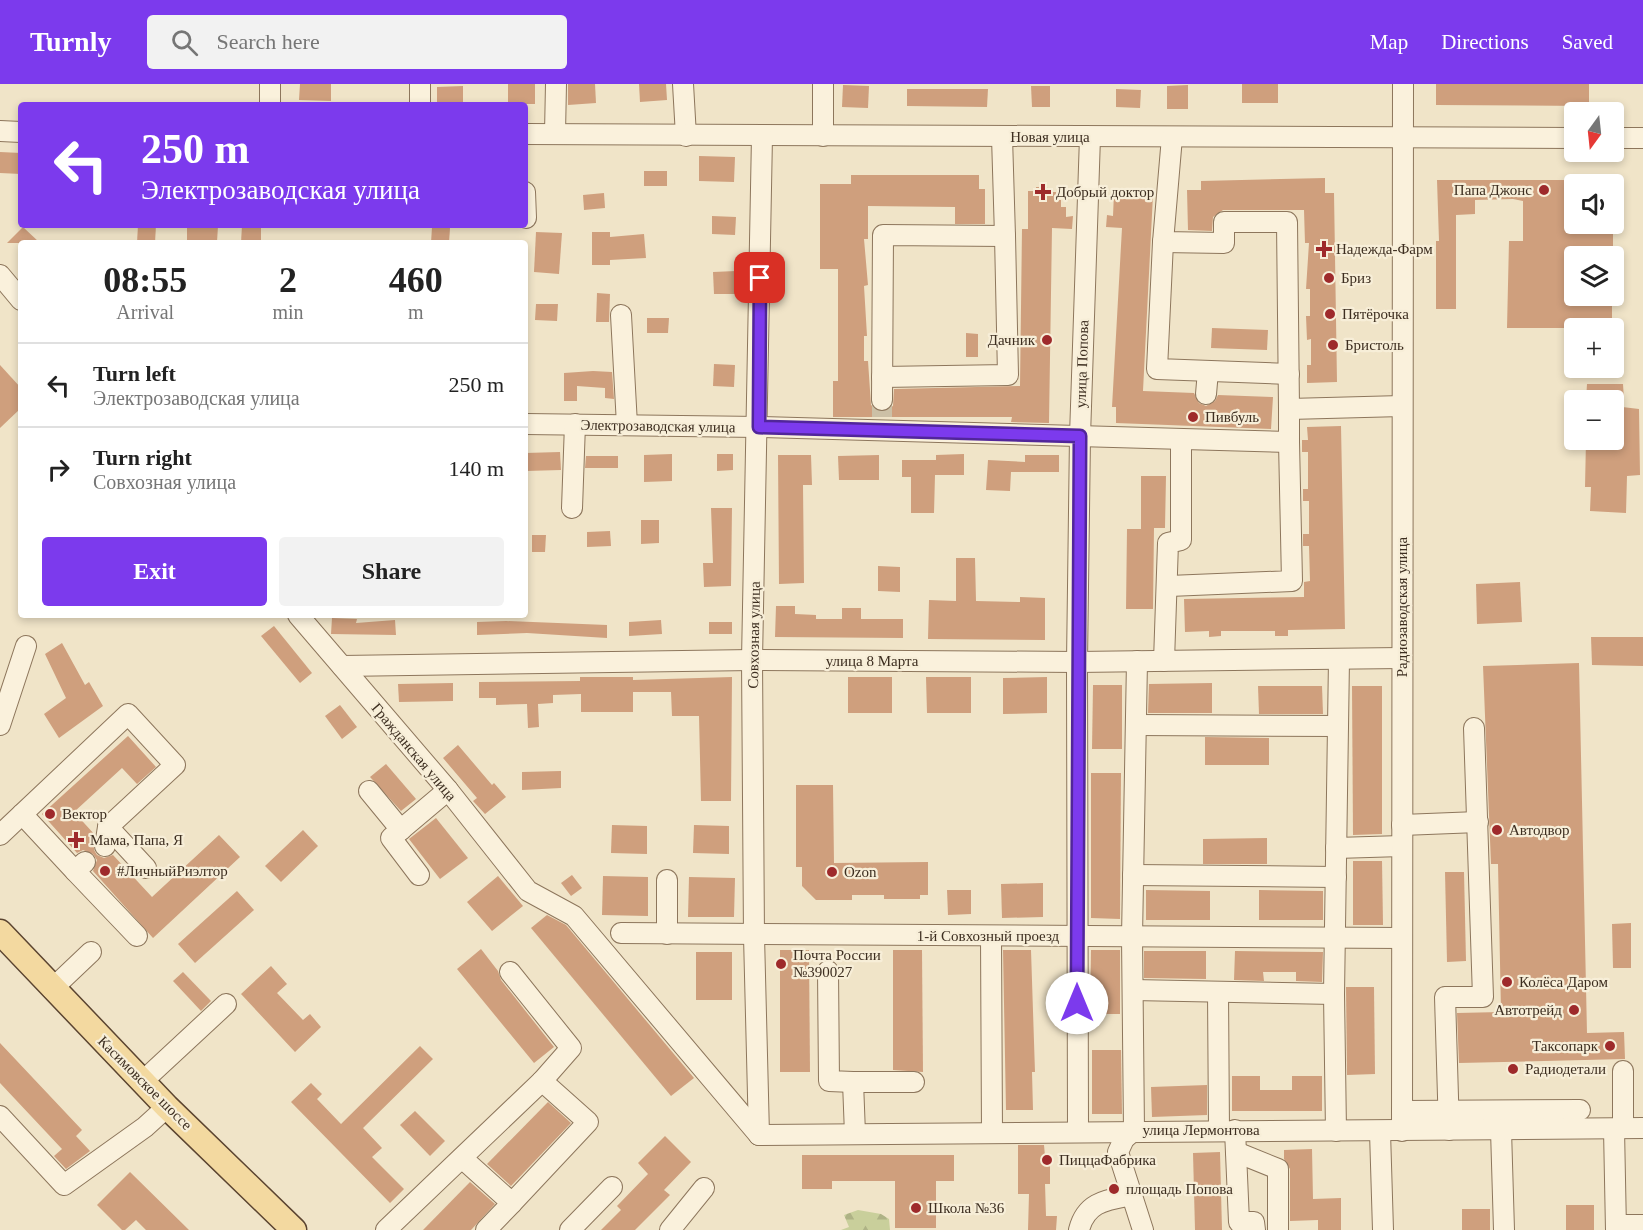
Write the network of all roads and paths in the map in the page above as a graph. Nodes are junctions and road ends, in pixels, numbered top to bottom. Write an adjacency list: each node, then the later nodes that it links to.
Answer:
1 (270, 84): 7 (street)
2 (420, 84): 8 (street)
3 (556, 84): 12 (street)
4 (683, 84): 13 (street)
5 (823, 84): 15 (street)
6 (1403, 84): 19 (street, Радиозаводская улица)
7 (270, 102)
8 (420, 102)
9 (0, 131): 10 (street)
10 (18, 132)
11 (528, 134): 12 (street, Новая улица)
12 (555, 134): 13 (street, Новая улица)
13 (686, 136): 14 (street, Новая улица)
14 (762, 136): 15 (street, Новая улица); 36 (street, Совхозная улица)
15 (823, 136): 16 (street, Новая улица)
16 (1002, 137): 17 (street, Новая улица); 23 (street)
17 (1090, 137): 18 (street, Новая улица); 37 (street, улица Попова)
18 (1172, 137): 19 (street, Новая улица); 24 (street)
19 (1402, 138): 20 (street, Новая улица); 30 (street, Радиозаводская улица)
20 (1564, 138)
21 (1624, 138): 22 (street)
22 (1643, 138)
23 (1005, 236): 28 (street); 28 (street)
24 (1163, 242): 26 (street); 27 (street)
25 (621, 315): 35 (street)
26 (1208, 371): 27 (street); 29 (street)
27 (1289, 374): 31 (street)
28 (882, 377): 32 (street)
29 (1206, 394)
30 (1402, 406): 31 (street); 44 (street, Радиозаводская улица)
31 (1289, 409): 39 (street)
32 (882, 416): 36 (street, Электрозаводская улица); 37 (street, Электрозаводская улица)
33 (528, 424): 34 (street, Электрозаводская улица)
34 (575, 424): 35 (street, Электрозаводская улица); 40 (street)
35 (627, 425): 36 (street, Электрозаводская улица)
36 (759, 427): 46 (street, Совхозная улица)
37 (1080, 436): 38 (street, Электрозаводская улица); 49 (street, улица Попова)
38 (1181, 439): 39 (street, Электрозаводская улица); 41 (street)
39 (1296, 455): 41 (street)
40 (572, 508)
41 (1169, 586): 48 (street)
42 (300, 618): 50 (street, Гражданская улица)
43 (26, 646): 51 (street)
44 (1402, 658): 45 (street, улица 8 Марта); 60 (street, Радиозаводская улица)
45 (1338, 659): 48 (street, улица 8 Марта); 54 (street)
46 (752, 660): 49 (street, улица 8 Марта); 50 (street, улица 8 Марта); 74 (street, Совхозная улица)
47 (1137, 661): 48 (street, улица 8 Марта); 49 (street, улица 8 Марта); 53 (street)
48 (1164, 661)
49 (1077, 662): 76 (street, улица Попова)
50 (342, 666): 56 (street, Гражданская улица)
51 (4, 698): 52 (street)
52 (0, 725)
53 (1136, 725): 54 (street); 67 (street)
54 (1338, 726): 64 (street)
55 (1474, 728): 59 (street)
56 (448, 790): 61 (street); 109 (street, Гражданская улица)
57 (369, 791): 61 (street)
58 (22, 814): 62 (street); 65 (street); 73 (street)
59 (1478, 822): 60 (street); 94 (street)
60 (1402, 825): 63 (street, Радиозаводская улица)
61 (401, 830): 66 (street)
62 (0, 835)
63 (1402, 846): 64 (street); 79 (street, Радиозаводская улица)
64 (1336, 848): 68 (street)
65 (146, 868)
66 (419, 875)
67 (1133, 875): 68 (street); 77 (street)
68 (1336, 877): 78 (street)
69 (667, 880): 72 (street)
70 (0, 932): 83 (main road, Касимовское шоссе)
71 (621, 933): 72 (street, 1-й Совхозный проезд)
72 (667, 934): 74 (street, 1-й Совхозный проезд)
73 (137, 936)
74 (754, 936): 75 (street, 1-й Совхозный проезд); 109 (street, Совхозная улица)
75 (991, 936): 76 (street, 1-й Совхозный проезд); 105 (street)
76 (1077, 936): 77 (street, 1-й Совхозный проезд); 106 (street, улица Попова)
77 (1132, 937): 78 (street, 1-й Совхозный проезд); 84 (street)
78 (1335, 938): 79 (street, 1-й Совхозный проезд); 86 (street)
79 (1402, 938): 97 (street, Радиозаводская улица)
80 (92, 952): 83 (street)
81 (828, 971): 91 (street)
82 (510, 972): 90 (street)
83 (52, 988): 89 (main road, Касимовское шоссе)
84 (1133, 990): 85 (street); 100 (street)
85 (1218, 992): 86 (street); 101 (street)
86 (1334, 994): 104 (street)
87 (226, 1004): 89 (street)
88 (1623, 1071): 98 (street)
89 (142, 1081): 93 (main road, Касимовское шоссе)
90 (542, 1081): 111 (street); 115 (street)
91 (853, 1082): 92 (street); 108 (street)
92 (914, 1082)
93 (167, 1107): 96 (street); 119 (main road, Касимовское шоссе)
94 (1448, 1110): 95 (street); 97 (street); 102 (street)
95 (1580, 1110)
96 (0, 1116)
97 (1402, 1121): 102 (street, улица Лермонтова); 107 (street, улица Лермонтова)
98 (1619, 1128): 99 (street, улица Лермонтова); 103 (street, улица Лермонтова); 118 (street)
99 (1643, 1128)
100 (1134, 1130): 101 (street, улица Лермонтова); 106 (street, улица Лермонтова); 114 (street)
101 (1227, 1130): 104 (street, улица Лермонтова); 110 (street)
102 (1449, 1130): 103 (street, улица Лермонтова)
103 (1501, 1130): 129 (street)
104 (1336, 1131): 107 (street, улица Лермонтова)
105 (992, 1132): 106 (street, улица Лермонтова); 108 (street, улица Лермонтова)
106 (1078, 1132)
107 (1380, 1132): 128 (street)
108 (855, 1134): 109 (street, улица Лермонтова)
109 (759, 1135)
110 (1236, 1152): 117 (street); 127 (street)
111 (462, 1158): 115 (street); 120 (street)
112 (612, 1187): 122 (street)
113 (704, 1188): 123 (street)
114 (1132, 1196): 124 (street); 125 (street)
115 (512, 1203): 121 (street)
116 (1643, 1225): 118 (street)
117 (1255, 1226): 126 (street)
118 (1616, 1227)
119 (294, 1230)
120 (386, 1230)
121 (486, 1230)
122 (570, 1230)
123 (670, 1230)
124 (1079, 1230)
125 (1143, 1230)
126 (1273, 1230)
127 (1278, 1230)
128 (1383, 1230)
129 (1504, 1230)

